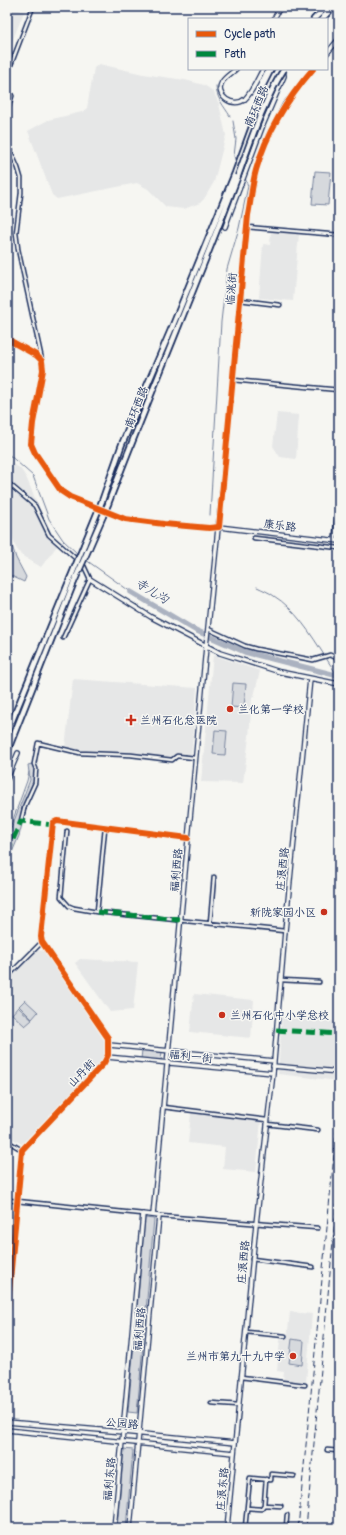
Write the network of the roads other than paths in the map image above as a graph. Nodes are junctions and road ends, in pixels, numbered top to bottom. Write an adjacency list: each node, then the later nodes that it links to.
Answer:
1 (33, 7): 16 (street)
2 (280, 7): 5 (street)
3 (326, 7): 6 (highway)
4 (333, 7): 7 (highway)
5 (274, 18)
6 (315, 18)
7 (323, 18)
8 (339, 39): 9 (street)
9 (328, 52)
10 (235, 70): 11 (street)
11 (262, 70)
12 (278, 70): 20 (highway, 南环西路)
13 (282, 70): 20 (highway, 南环西路, bridge)
14 (283, 70): 21 (street)
15 (312, 70): 22 (street, 临洮街)
16 (7, 74)
17 (7, 88): 18 (street)
18 (7, 112)
19 (7, 143): 27 (street)
20 (236, 174): 43 (highway, 南环西路, bridge); 44 (highway, 南环西路, bridge)
21 (225, 227)
22 (247, 227): 23 (street); 24 (street, 临洮街)
23 (339, 235)
24 (240, 300): 25 (street); 28 (street, 临洮街)
25 (280, 305)
26 (7, 339): 27 (street)
27 (42, 360): 32 (street)
28 (234, 380): 29 (street); 32 (street, 临洮街)
29 (339, 390)
30 (7, 482): 36 (street)
31 (339, 496): 34 (street)
32 (219, 527): 34 (street, 康乐路); 37 (street, 福利西路)
33 (254, 538): 35 (street)
34 (337, 541)
35 (339, 548)
36 (90, 579): 38 (street); 39 (street)
37 (208, 630): 39 (street, 福利西路); 40 (street)
38 (63, 638)
39 (206, 646): 41 (street); 46 (street, 福利西路)
40 (339, 659)
41 (310, 679): 42 (street); 57 (street, 庄浪西路)
42 (339, 684)
43 (7, 734)
44 (7, 752)
45 (18, 753): 47 (street)
46 (195, 758): 49 (street); 52 (street, 福利西路)
47 (10, 768): 48 (street)
48 (7, 779)
49 (21, 821)
50 (105, 828): 52 (street); 54 (street); 58 (street)
51 (67, 831): 54 (street)
52 (188, 838): 55 (street, 福利西路)
53 (214, 877): 56 (street)
54 (97, 912): 55 (street)
55 (180, 920): 56 (street); 64 (street, 福利西路)
56 (210, 923): 57 (street)
57 (285, 931): 60 (street, 庄浪西路)
58 (42, 942): 59 (street); 62 (street, 山丹街)
59 (7, 977)
60 (281, 980): 61 (street); 66 (street, 庄浪西路)
61 (319, 982)
62 (108, 1038): 63 (street, 山丹街)
63 (109, 1045): 64 (street, 福利一街); 65 (street, 山丹街)
64 (168, 1050): 66 (street, 福利一街); 67 (street, 福利西路)
65 (107, 1057): 67 (street, 福利一街); 76 (street, 山丹街)
66 (274, 1061): 68 (street, 庄浪西路)
67 (167, 1063): 70 (street, 福利一街); 71 (street, 福利西路)
68 (273, 1066): 69 (street); 70 (street, 庄浪西路)
69 (339, 1072)
70 (273, 1073): 72 (street, 庄浪西路)
71 (163, 1107): 72 (street); 80 (street, 福利西路)
72 (267, 1120): 73 (street, 庄浪西路)
73 (267, 1124): 74 (street); 82 (street, 庄浪西路)
74 (318, 1130)
75 (7, 1141): 76 (street)
76 (22, 1150): 78 (street)
77 (7, 1200): 78 (street)
78 (18, 1201): 79 (street); 86 (street)
79 (143, 1214): 80 (street); 95 (street, 福利西路)
80 (153, 1215): 81 (street)
81 (159, 1216): 82 (street); 96 (street, 福利西路)
82 (256, 1224): 83 (street); 84 (street, 庄浪西路)
83 (318, 1228)
84 (252, 1259): 85 (street); 87 (street, 庄浪西路)
85 (313, 1267)
86 (7, 1313)
87 (246, 1332): 88 (street); 89 (street, 庄浪西路)
88 (285, 1336)
89 (241, 1378): 90 (street); 92 (street, 庄浪西路)
90 (305, 1385)
91 (211, 1403): 92 (street)
92 (239, 1406): 98 (street, 庄浪西路)
93 (7, 1422): 95 (street, 公园路)
94 (7, 1430): 97 (street, 公园路)
95 (123, 1432): 96 (street, 公园路); 97 (street, 福利东路)
96 (139, 1433): 98 (street, 公园路); 99 (street, 福利西路)
97 (122, 1442): 99 (street, 公园路); 109 (street, 福利东路)
98 (235, 1443): 102 (street, 庄浪西路)
99 (138, 1444): 102 (street, 公园路); 110 (street)
100 (327, 1450): 101 (street)
101 (339, 1451)
102 (234, 1453): 111 (street, 庄浪东路)
103 (294, 1476): 104 (street)
104 (266, 1479): 105 (street); 107 (street)
105 (264, 1505): 106 (street); 107 (street)
106 (282, 1506)
107 (247, 1508): 113 (street)
108 (287, 1515): 114 (street)
109 (114, 1528)
110 (130, 1528)
111 (227, 1528): 112 (street)
112 (236, 1528)
113 (245, 1528)
114 (286, 1528)

